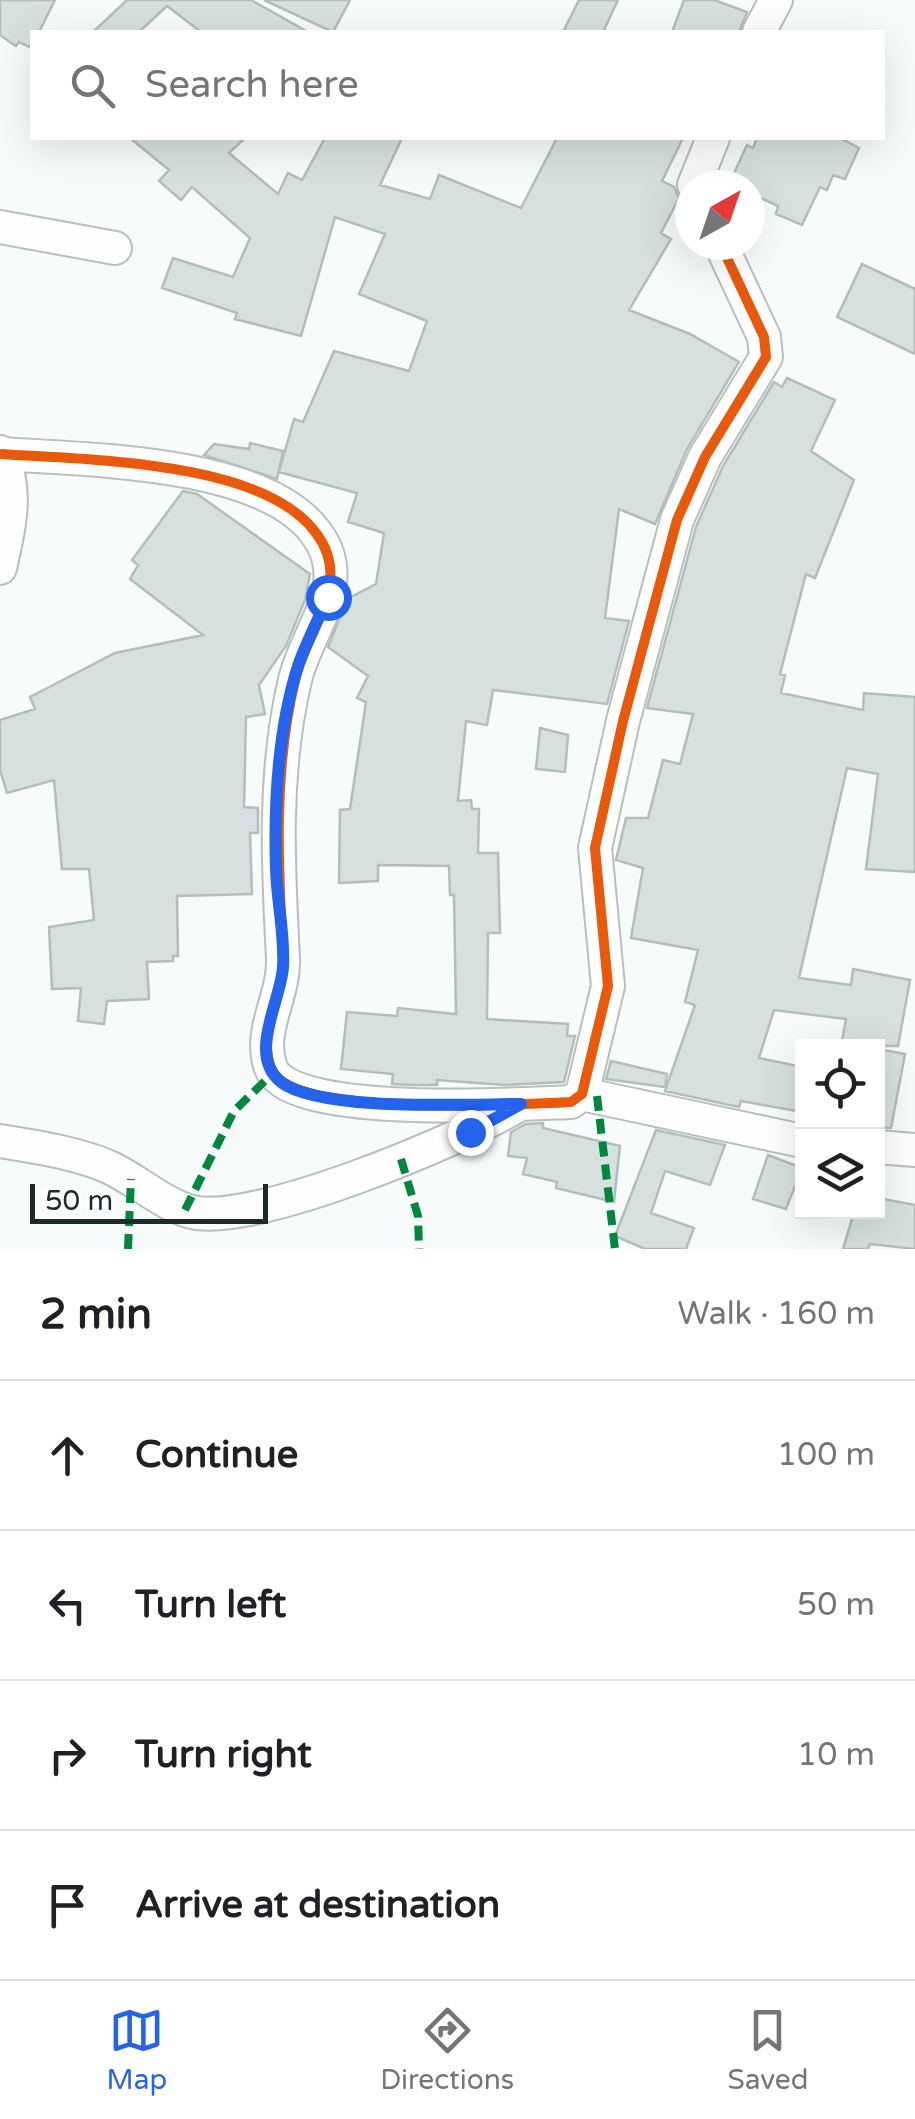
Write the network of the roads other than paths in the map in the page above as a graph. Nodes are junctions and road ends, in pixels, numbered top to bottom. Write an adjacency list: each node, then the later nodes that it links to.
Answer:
1 (776, 0): 2 (street)
2 (761, 30)
3 (712, 140): 4 (street)
4 (700, 170)
5 (0, 227): 6 (street)
6 (115, 248)
7 (727, 260): 10 (street)
8 (1, 453): 9 (street); 11 (street)
9 (0, 568)
10 (582, 1094): 11 (street); 12 (street)
11 (521, 1104): 13 (street)
12 (795, 1139)
13 (0, 1141)
14 (885, 1148): 15 (street)
15 (915, 1150)

